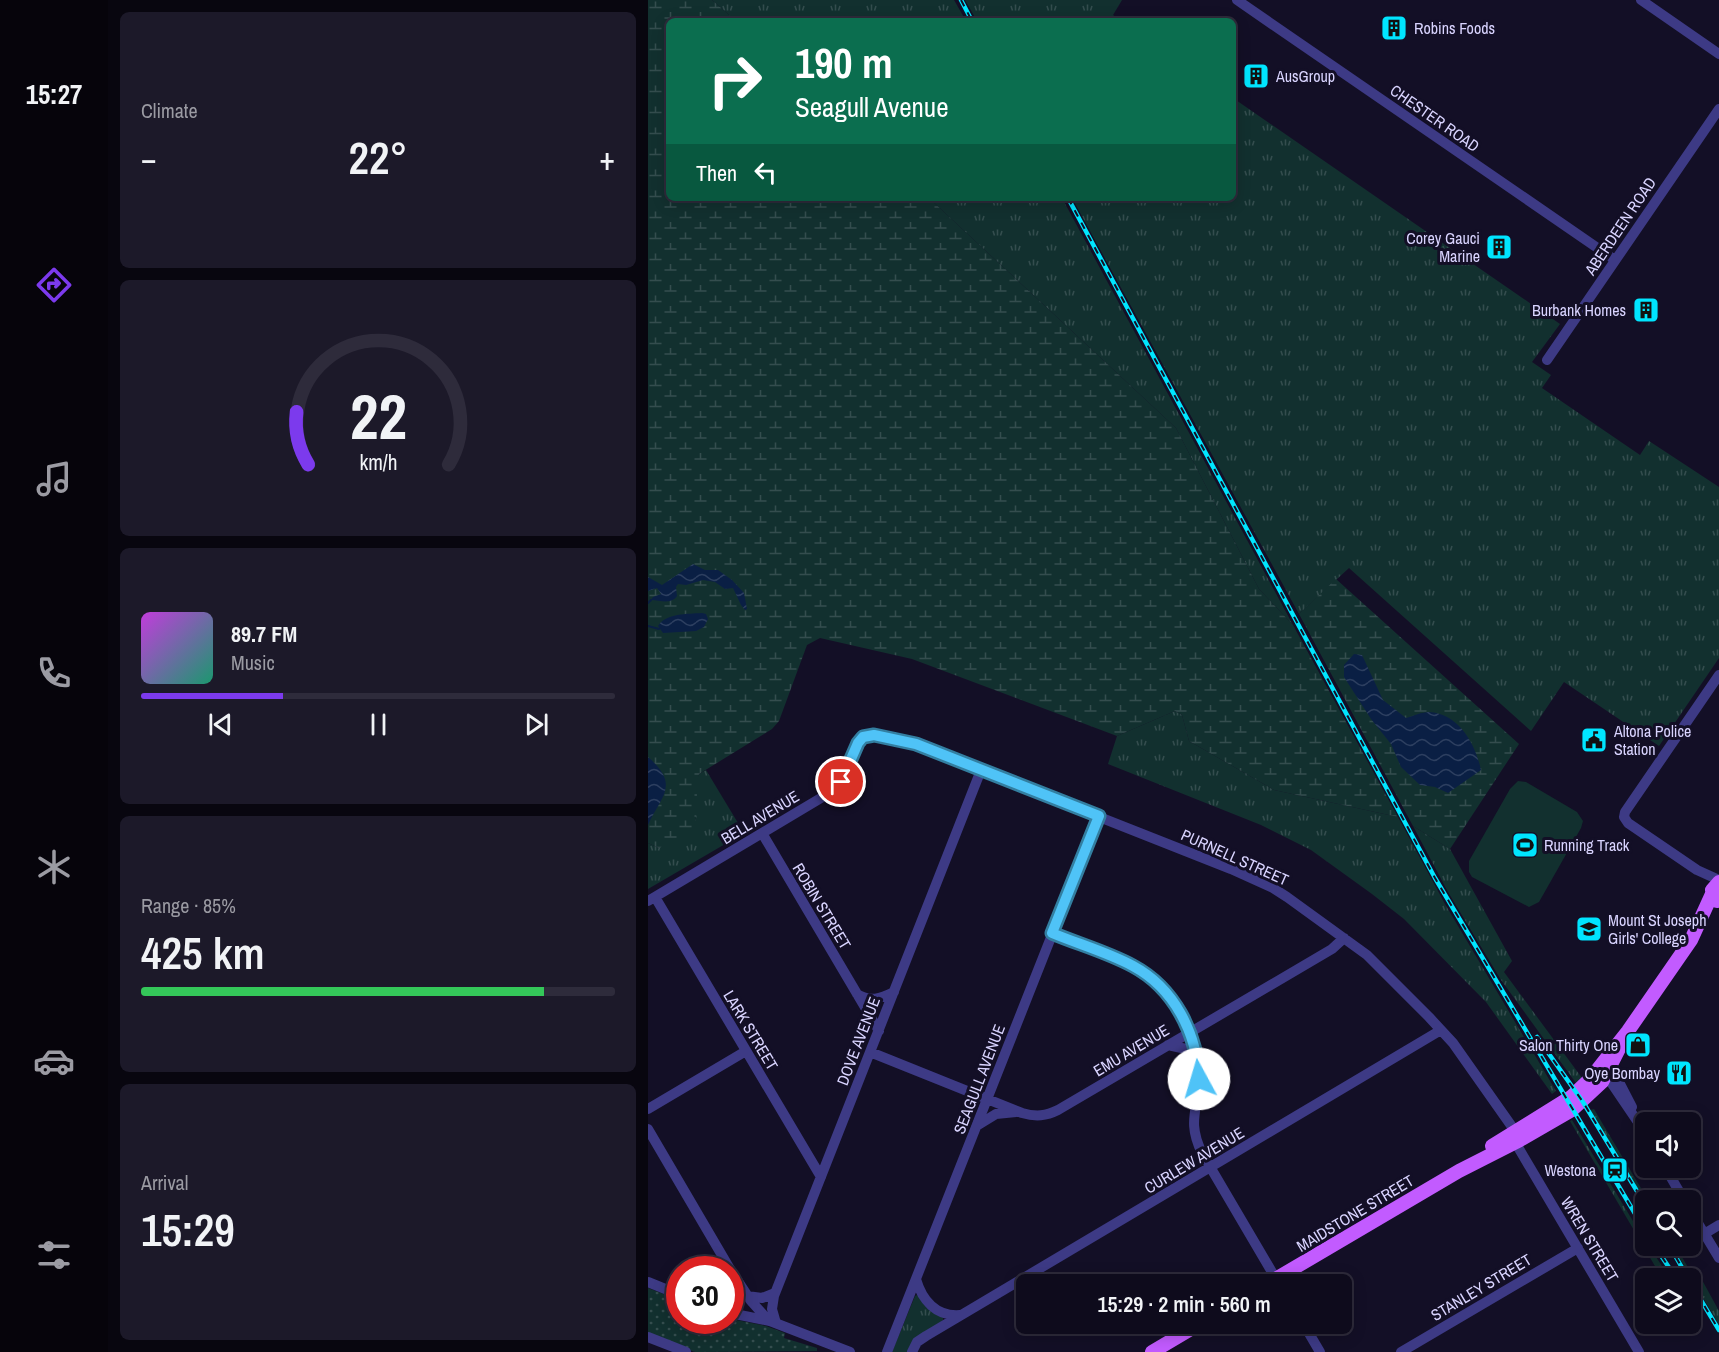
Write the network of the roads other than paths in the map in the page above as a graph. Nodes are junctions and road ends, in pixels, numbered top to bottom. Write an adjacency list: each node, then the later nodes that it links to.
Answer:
1 (1238, 0): 5 (street, CHESTER ROAD)
2 (1641, 0): 3 (street)
3 (1719, 54)
4 (1719, 109): 5 (street, ABERDEEN ROAD)
5 (1615, 260): 6 (street, ABERDEEN ROAD)
6 (1547, 360)
7 (1719, 675): 12 (street)
8 (863, 737): 9 (street, PURNELL STREET); 11 (street, BELL AVENUE)
9 (981, 770): 10 (street, PURNELL STREET); 16 (street, DOVE AVENUE)
10 (1099, 816): 14 (street, SEAGULL AVENUE); 15 (street, PURNELL STREET)
11 (762, 833): 13 (street, BELL AVENUE); 17 (street, ROBIN STREET)
12 (1717, 893): 25 (main road, MAIDSTONE STREET)
13 (651, 899): 22 (street, LARK STREET)
14 (1052, 933): 20 (street); 26 (street, SEAGULL AVENUE)
15 (1344, 938): 18 (street, PURNELL STREET); 20 (street, EMU AVENUE)
16 (894, 992): 17 (street); 19 (street, DOVE AVENUE)
17 (857, 994): 19 (street, ROBIN STREET)
18 (1442, 1030): 33 (street, PURNELL STREET); 36 (street, CURLEW AVENUE)
19 (879, 1031): 23 (street, DOVE AVENUE)
20 (1190, 1033): 21 (street, EMU AVENUE); 24 (street)
21 (1168, 1045): 24 (street); 29 (street, EMU AVENUE)
22 (746, 1051): 28 (street); 34 (street, LARK STREET)
23 (870, 1052): 27 (street, EMU AVENUE); 35 (street, DOVE AVENUE)
24 (1197, 1057): 36 (street)
25 (1605, 1070): 30 (street); 33 (main road, MAIDSTONE STREET)
26 (996, 1077): 27 (street, SEAGULL AVENUE); 29 (street)
27 (987, 1099): 29 (street, EMU AVENUE); 31 (street, SEAGULL AVENUE)
28 (648, 1109)
29 (1017, 1111): 31 (street)
30 (1635, 1115)
31 (976, 1127): 46 (street, SEAGULL AVENUE)
32 (648, 1129): 42 (street)
33 (1515, 1136): 41 (street, WREN STREET); 45 (main road, MAIDSTONE STREET)
34 (803, 1147): 35 (street); 37 (street, LARK STREET)
35 (833, 1147): 37 (street, DOVE AVENUE)
36 (1210, 1167): 44 (street); 53 (street, CURLEW AVENUE)
37 (821, 1177): 50 (street, DOVE AVENUE)
38 (1719, 1225): 40 (street)
39 (1701, 1229): 40 (street)
40 (1704, 1234): 43 (street)
41 (1578, 1248): 64 (street, STANLEY STREET); 65 (street, WREN STREET)
42 (722, 1256)
43 (1719, 1258)
44 (1270, 1274)
45 (1287, 1274)
46 (916, 1279): 53 (street); 60 (street, SEAGULL AVENUE)
47 (648, 1282): 48 (street)
48 (666, 1289)
49 (744, 1291): 51 (street)
50 (775, 1293): 51 (street); 54 (street, DOVE AVENUE)
51 (747, 1296): 54 (street)
52 (744, 1315): 54 (street)
53 (961, 1315): 61 (street, CURLEW AVENUE)
54 (773, 1322): 59 (street)
55 (1182, 1334): 62 (main road)
56 (1309, 1334): 63 (street)
57 (648, 1337): 58 (street)
58 (686, 1352)
59 (850, 1352)
60 (888, 1352)
61 (912, 1352)
62 (1152, 1352)
63 (1320, 1352)
64 (1401, 1352)
65 (1639, 1352)

